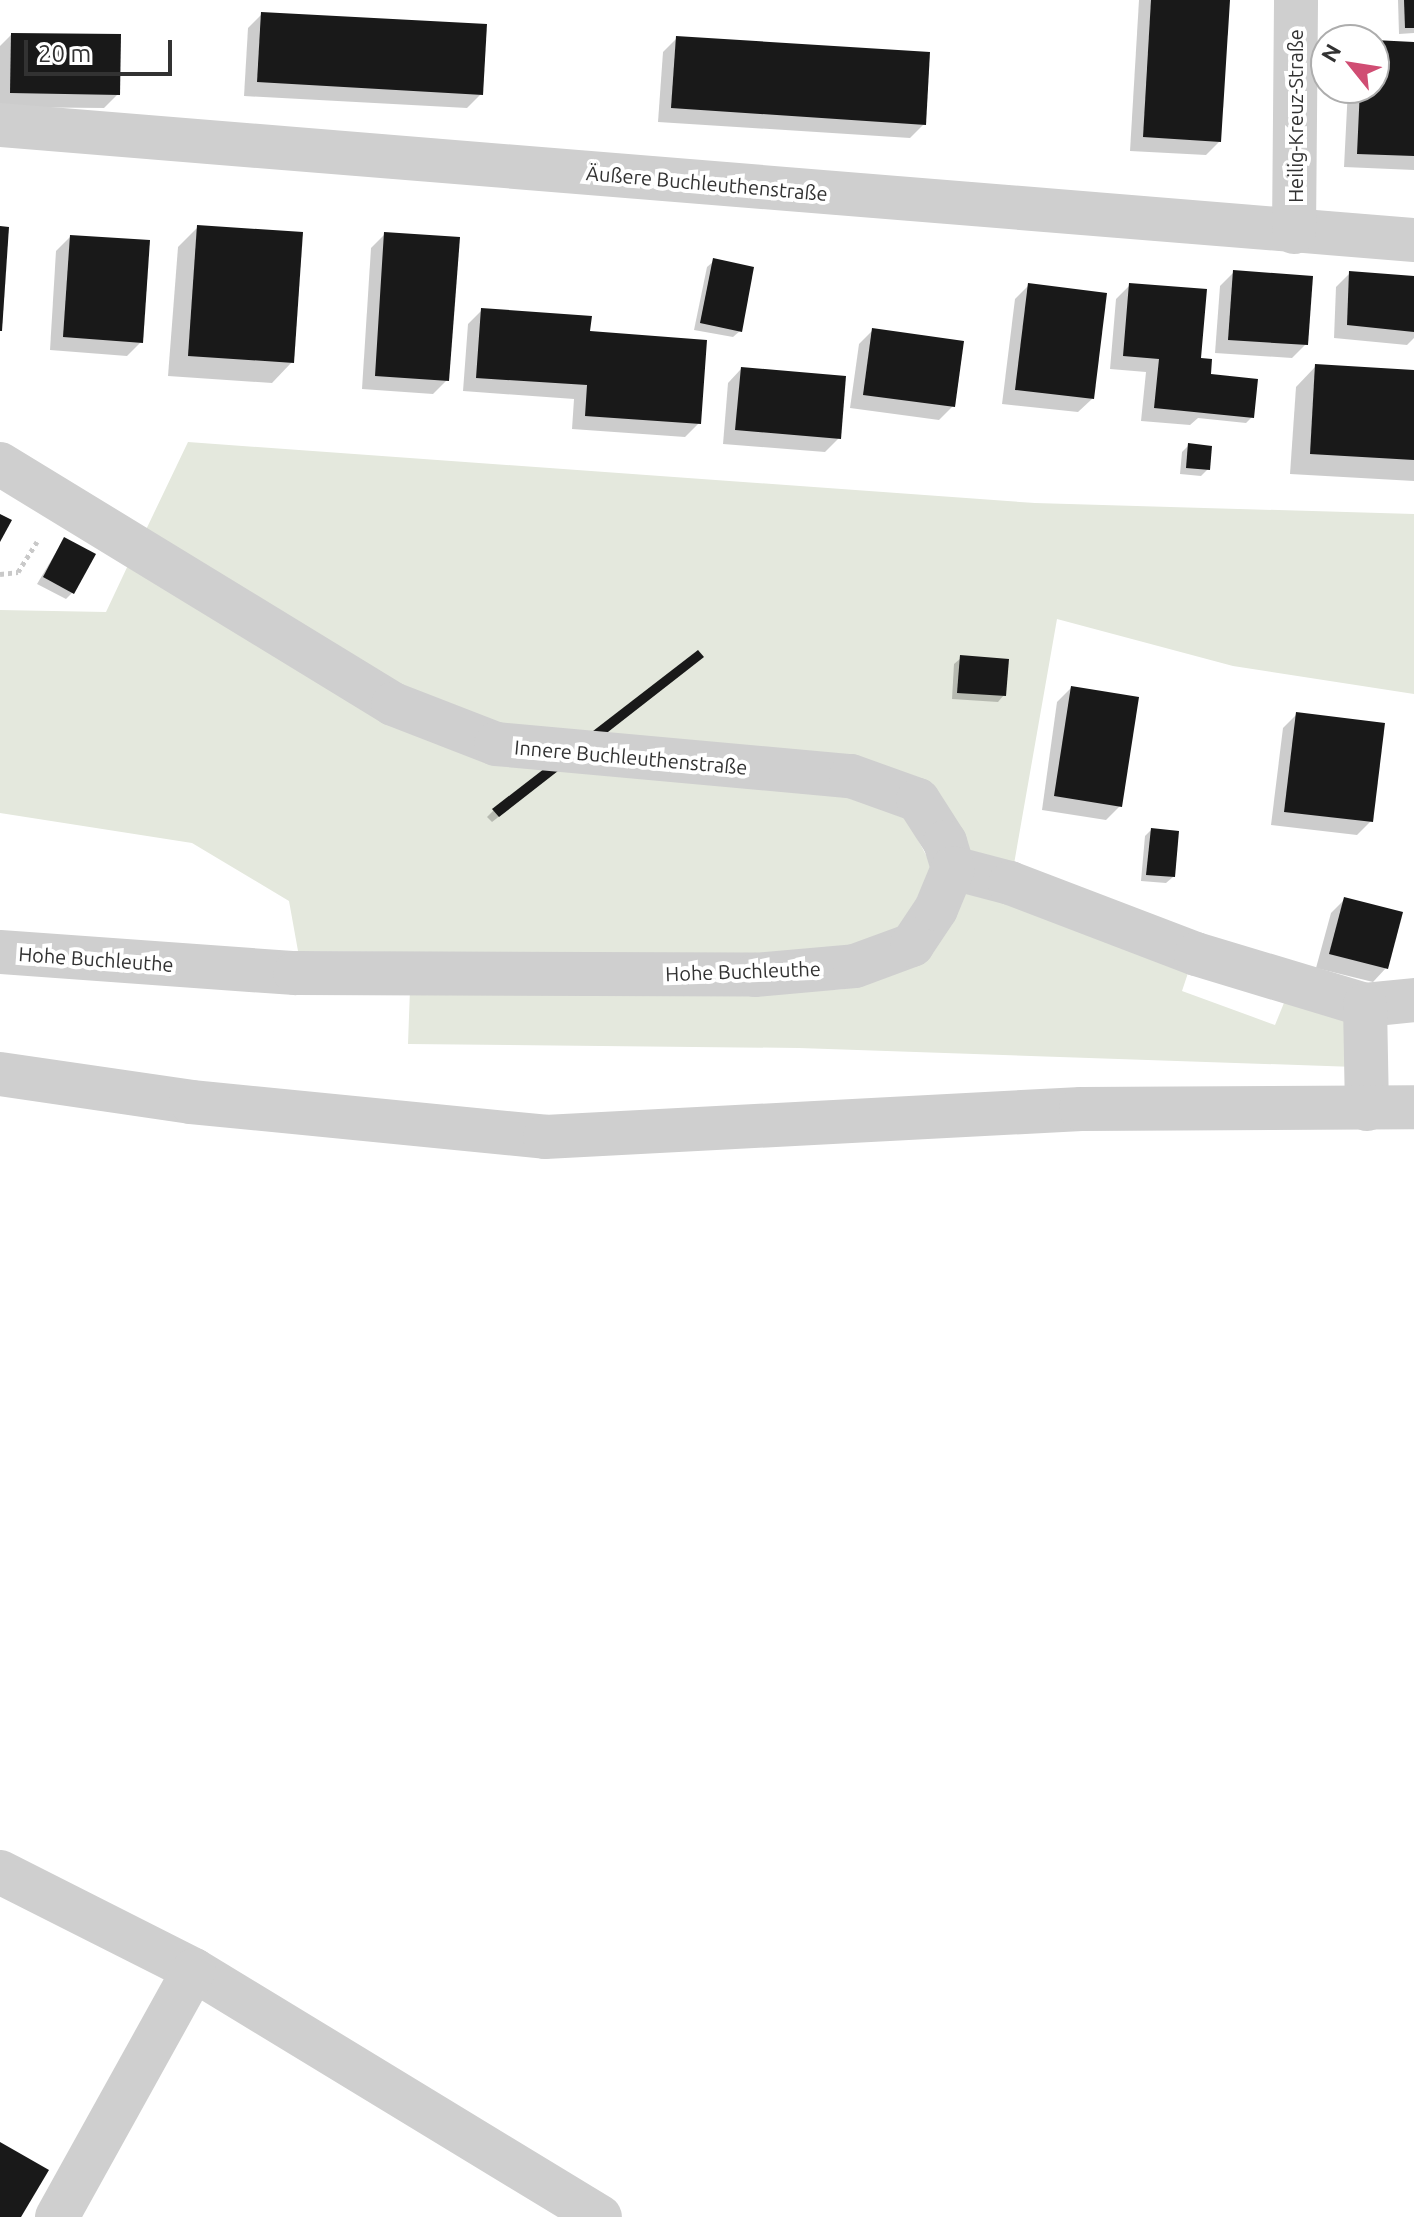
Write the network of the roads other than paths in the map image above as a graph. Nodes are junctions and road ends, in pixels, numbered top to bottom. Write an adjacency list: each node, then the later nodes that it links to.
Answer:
1 (1296, 0): 3 (street, Heilig-Kreuz-Straße)
2 (0, 125): 3 (street, Äußere Buchleuthenstraße)
3 (1294, 232): 4 (street, Äußere Buchleuthenstraße)
4 (1414, 240)
5 (0, 464): 6 (street, Innere Buchleuthenstraße)
6 (953, 868): 7 (street, Hohe Buchleuthe); 9 (street)
7 (0, 952)
8 (1414, 1000): 9 (street)
9 (1365, 1005): 12 (street)
10 (6, 1088): 12 (street)
11 (1414, 1107): 12 (street)
12 (1367, 1109)
13 (0, 1872): 14 (street)
14 (194, 1970): 15 (street); 16 (street)
15 (57, 2217)
16 (600, 2217)

